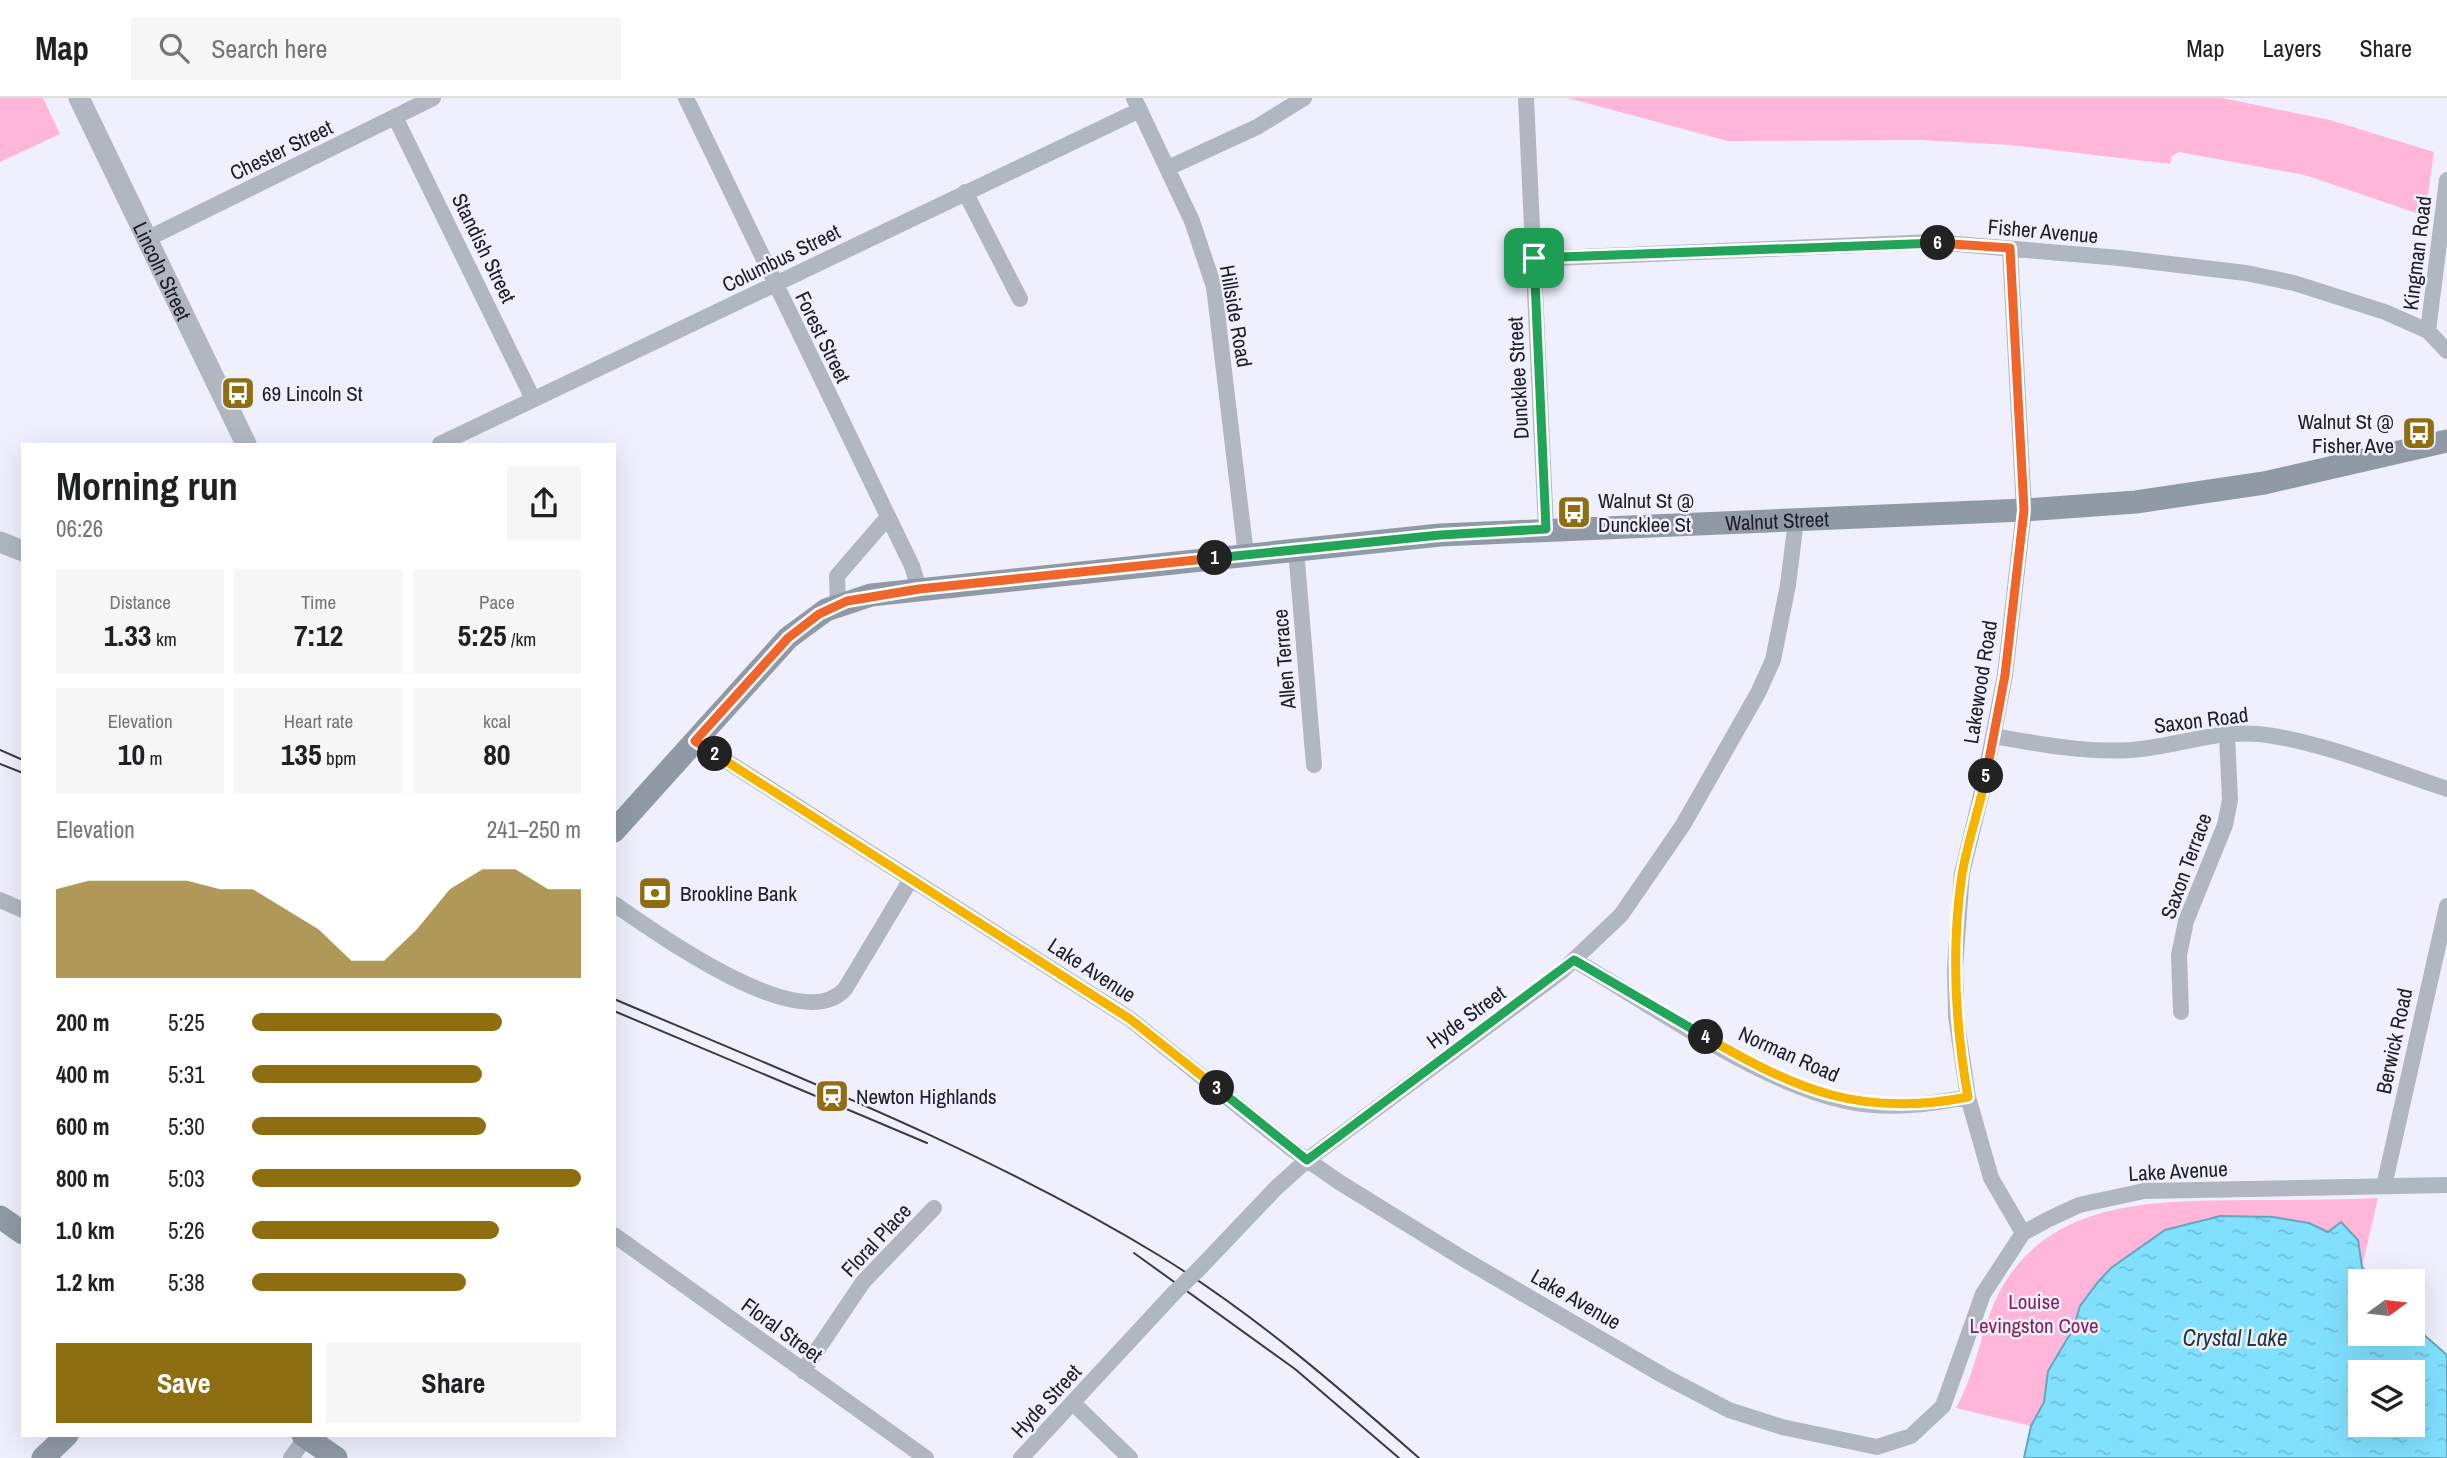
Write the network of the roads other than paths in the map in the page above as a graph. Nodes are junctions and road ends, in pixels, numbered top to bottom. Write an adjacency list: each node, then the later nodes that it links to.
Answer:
1 (79, 98): 11 (street, Lincoln Street)
2 (433, 98): 7 (street, Chester Street)
3 (686, 98): 14 (street, Forest Street)
4 (1304, 98): 8 (street)
5 (1526, 98): 13 (street, Duncklee Street)
6 (1137, 104): 8 (street, Hillside Road); 10 (street, Columbus Street)
7 (395, 117): 11 (street, Chester Street); 18 (street, Standish Street)
8 (1168, 168): 29 (street, Hillside Road)
9 (2447, 180): 16 (street, Kingman Road)
10 (965, 192): 14 (street, Columbus Street); 15 (street)
11 (147, 239): 20 (street, Lincoln Street)
12 (2010, 248): 13 (street, Fisher Avenue); 16 (street, Fisher Avenue); 22 (street, Lakewood Road)
13 (1534, 258): 25 (street, Duncklee Street)
14 (775, 285): 18 (street, Columbus Street); 23 (street, Forest Street)
15 (1020, 299)
16 (2428, 331): 17 (street, Fisher Avenue)
17 (2447, 351)
18 (533, 399): 21 (street, Columbus Street)
19 (2447, 441): 22 (main road, Walnut Street)
20 (246, 443)
21 (442, 443)
22 (2024, 510): 24 (main road, Walnut Street); 33 (street, Lakewood Road)
23 (888, 517): 30 (street, Forest Street); 31 (street)
24 (1796, 520): 25 (main road, Walnut Street); 43 (street, Hyde Street)
25 (1546, 529): 27 (main road, Walnut Street)
26 (0, 542): 28 (street)
27 (1296, 549): 29 (main road, Walnut Street); 35 (street, Allen Terrace)
28 (21, 550)
29 (1245, 555): 30 (main road, Walnut Street)
30 (919, 589): 31 (main road, Walnut Street)
31 (838, 605): 34 (main road, Walnut Street)
32 (2227, 734): 33 (street, Saxon Road); 36 (street, Saxon Road); 44 (street, Saxon Terrace)
33 (1994, 736): 45 (street, Lakewood Road)
34 (695, 741): 37 (main road, Walnut Street); 38 (street, Lake Avenue)
35 (1314, 765)
36 (2447, 789)
37 (616, 829)
38 (911, 879): 40 (street); 46 (street, Lake Avenue)
39 (0, 900): 42 (street)
40 (616, 905)
41 (2447, 906): 48 (street, Berwick Road)
42 (21, 909)
43 (1574, 960): 45 (street, Norman Road); 46 (street, Hyde Street)
44 (2181, 1012)
45 (1968, 1097): 52 (street, Lakewood Road)
46 (1307, 1160): 55 (street, Hyde Street, bridge); 59 (street, Lake Avenue)
47 (2447, 1185): 48 (street, Lake Avenue)
48 (2384, 1186): 52 (street, Lake Avenue)
49 (934, 1208): 54 (street, Floral Place)
50 (0, 1216): 51 (main road)
51 (21, 1232)
52 (2023, 1233): 59 (street, Lake Avenue)
53 (616, 1236): 54 (street, Floral Street)
54 (803, 1371): 63 (street, Floral Street)
55 (1073, 1403): 64 (street, Hyde Street); 65 (street)
56 (65, 1437): 60 (main road)
57 (303, 1437): 61 (street)
58 (305, 1437): 62 (main road)
59 (1875, 1453)
60 (43, 1458)
61 (291, 1458)
62 (336, 1458)
63 (926, 1458)
64 (1021, 1458)
65 (1130, 1458)

